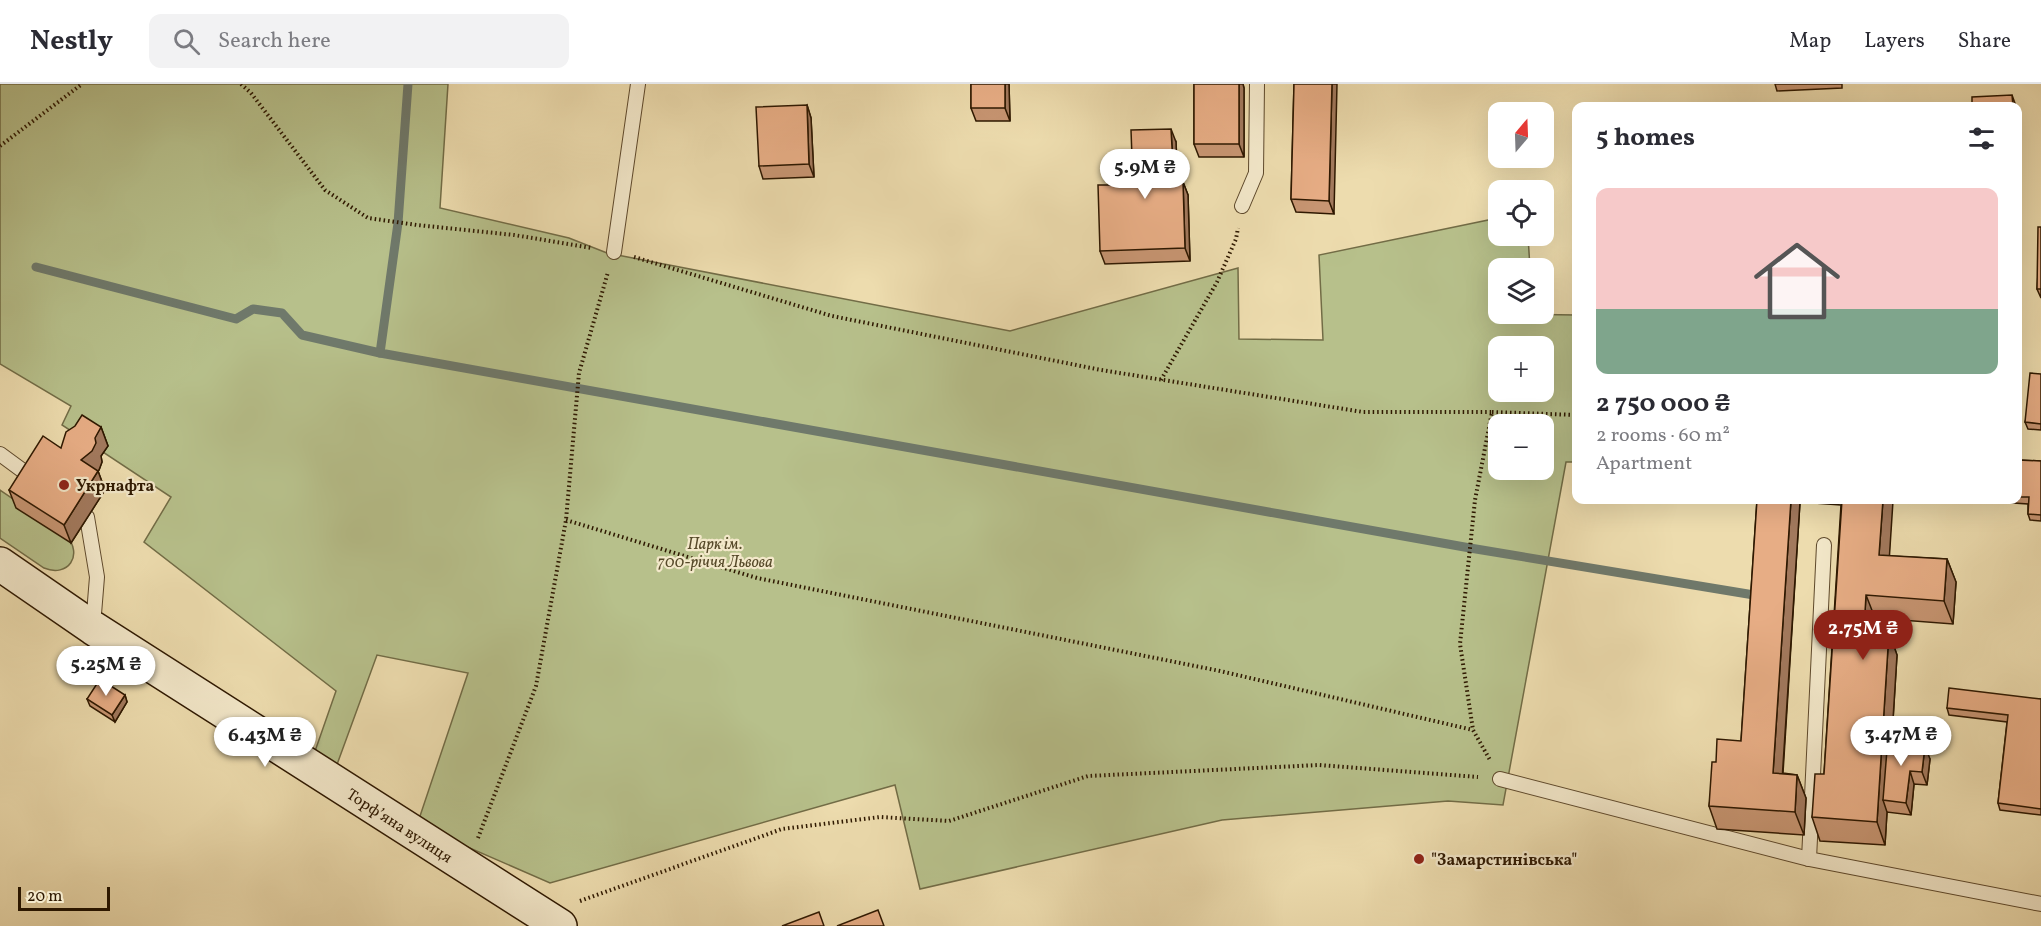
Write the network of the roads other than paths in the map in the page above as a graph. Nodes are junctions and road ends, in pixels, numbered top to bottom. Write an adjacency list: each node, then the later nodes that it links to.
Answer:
1 (638, 84): 4 (lane)
2 (1257, 84): 3 (lane)
3 (1242, 206)
4 (614, 252)
5 (0, 454): 6 (lane)
6 (34, 480)
7 (87, 517): 10 (lane)
8 (1824, 545): 12 (lane)
9 (0, 564): 10 (street, Торфʼяна вулиця)
10 (93, 628): 14 (street, Торфʼяна вулиця)
11 (1500, 779): 12 (lane)
12 (1809, 859): 13 (lane)
13 (2041, 904)
14 (550, 920)

